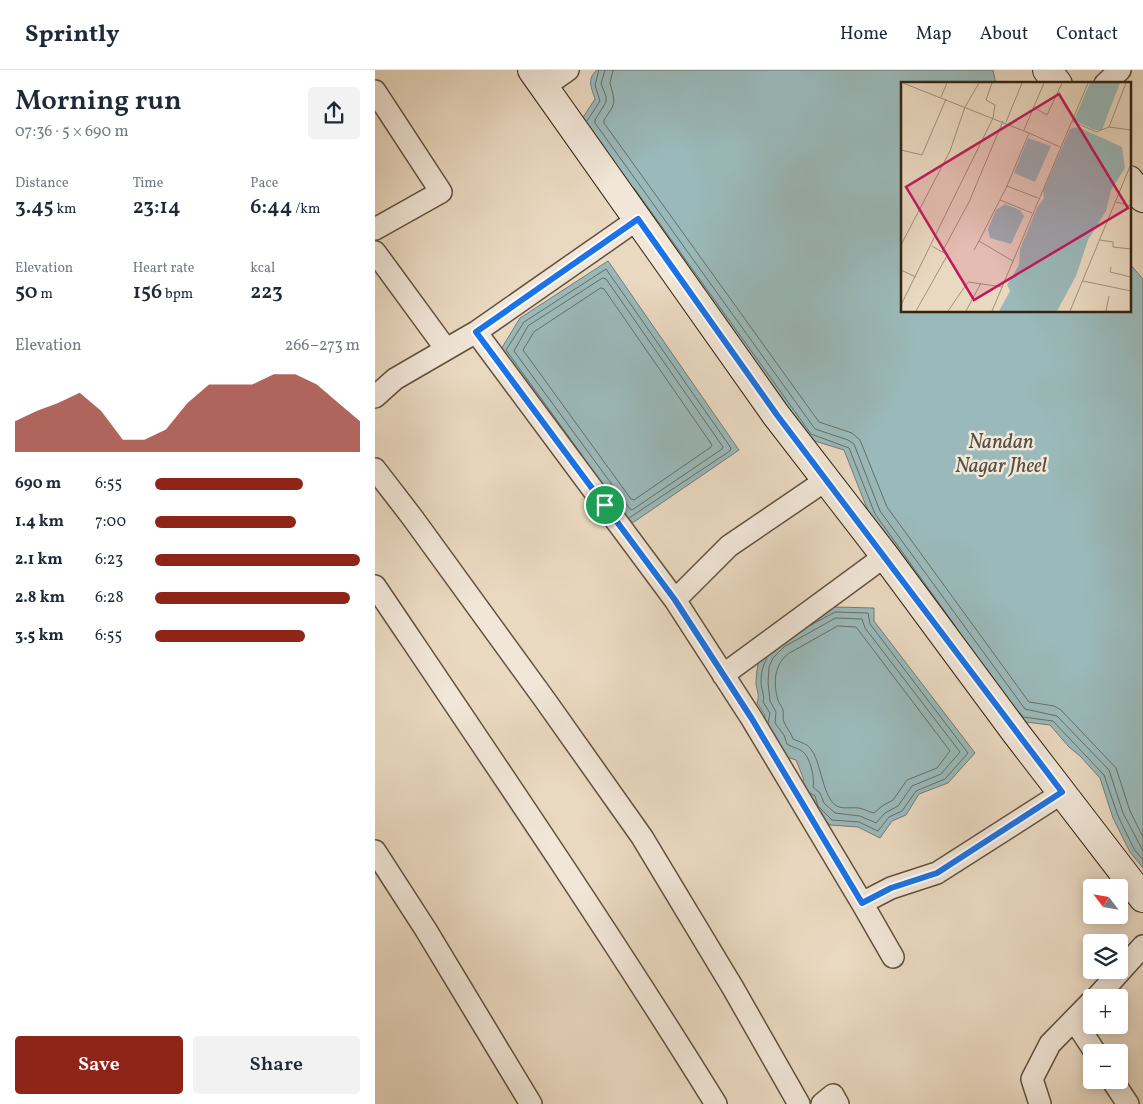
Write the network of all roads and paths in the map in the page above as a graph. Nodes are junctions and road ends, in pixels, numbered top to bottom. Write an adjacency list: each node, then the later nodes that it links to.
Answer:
1 (568, 70): 4 (street)
2 (1047, 70): 5 (street)
3 (1120, 70): 6 (street)
4 (538, 79): 10 (street)
5 (1056, 82)
6 (1107, 82)
7 (375, 90): 11 (street)
8 (1131, 183): 9 (street)
9 (1143, 198)
10 (638, 219): 13 (street); 17 (street)
11 (375, 229)
12 (375, 252): 14 (street)
13 (476, 332): 14 (street); 20 (street)
14 (446, 349): 15 (street)
15 (375, 397)
16 (375, 470): 35 (street)
17 (826, 480): 18 (street); 20 (street)
18 (885, 556): 21 (street); 22 (street)
19 (375, 586): 34 (street)
20 (675, 600): 21 (street)
21 (723, 675): 25 (street)
22 (1062, 792): 24 (street); 25 (street)
23 (375, 851): 33 (street)
24 (1143, 898)
25 (862, 903): 27 (street)
26 (1143, 946): 28 (street)
27 (893, 957)
28 (1104, 989)
29 (1083, 1010): 30 (street)
30 (1074, 1020): 31 (street); 38 (street)
31 (1090, 1044)
32 (1119, 1089): 39 (street)
33 (531, 1104)
34 (716, 1104)
35 (799, 1104)
36 (822, 1104): 37 (street)
37 (838, 1104)
38 (1040, 1104)
39 (1128, 1104)

